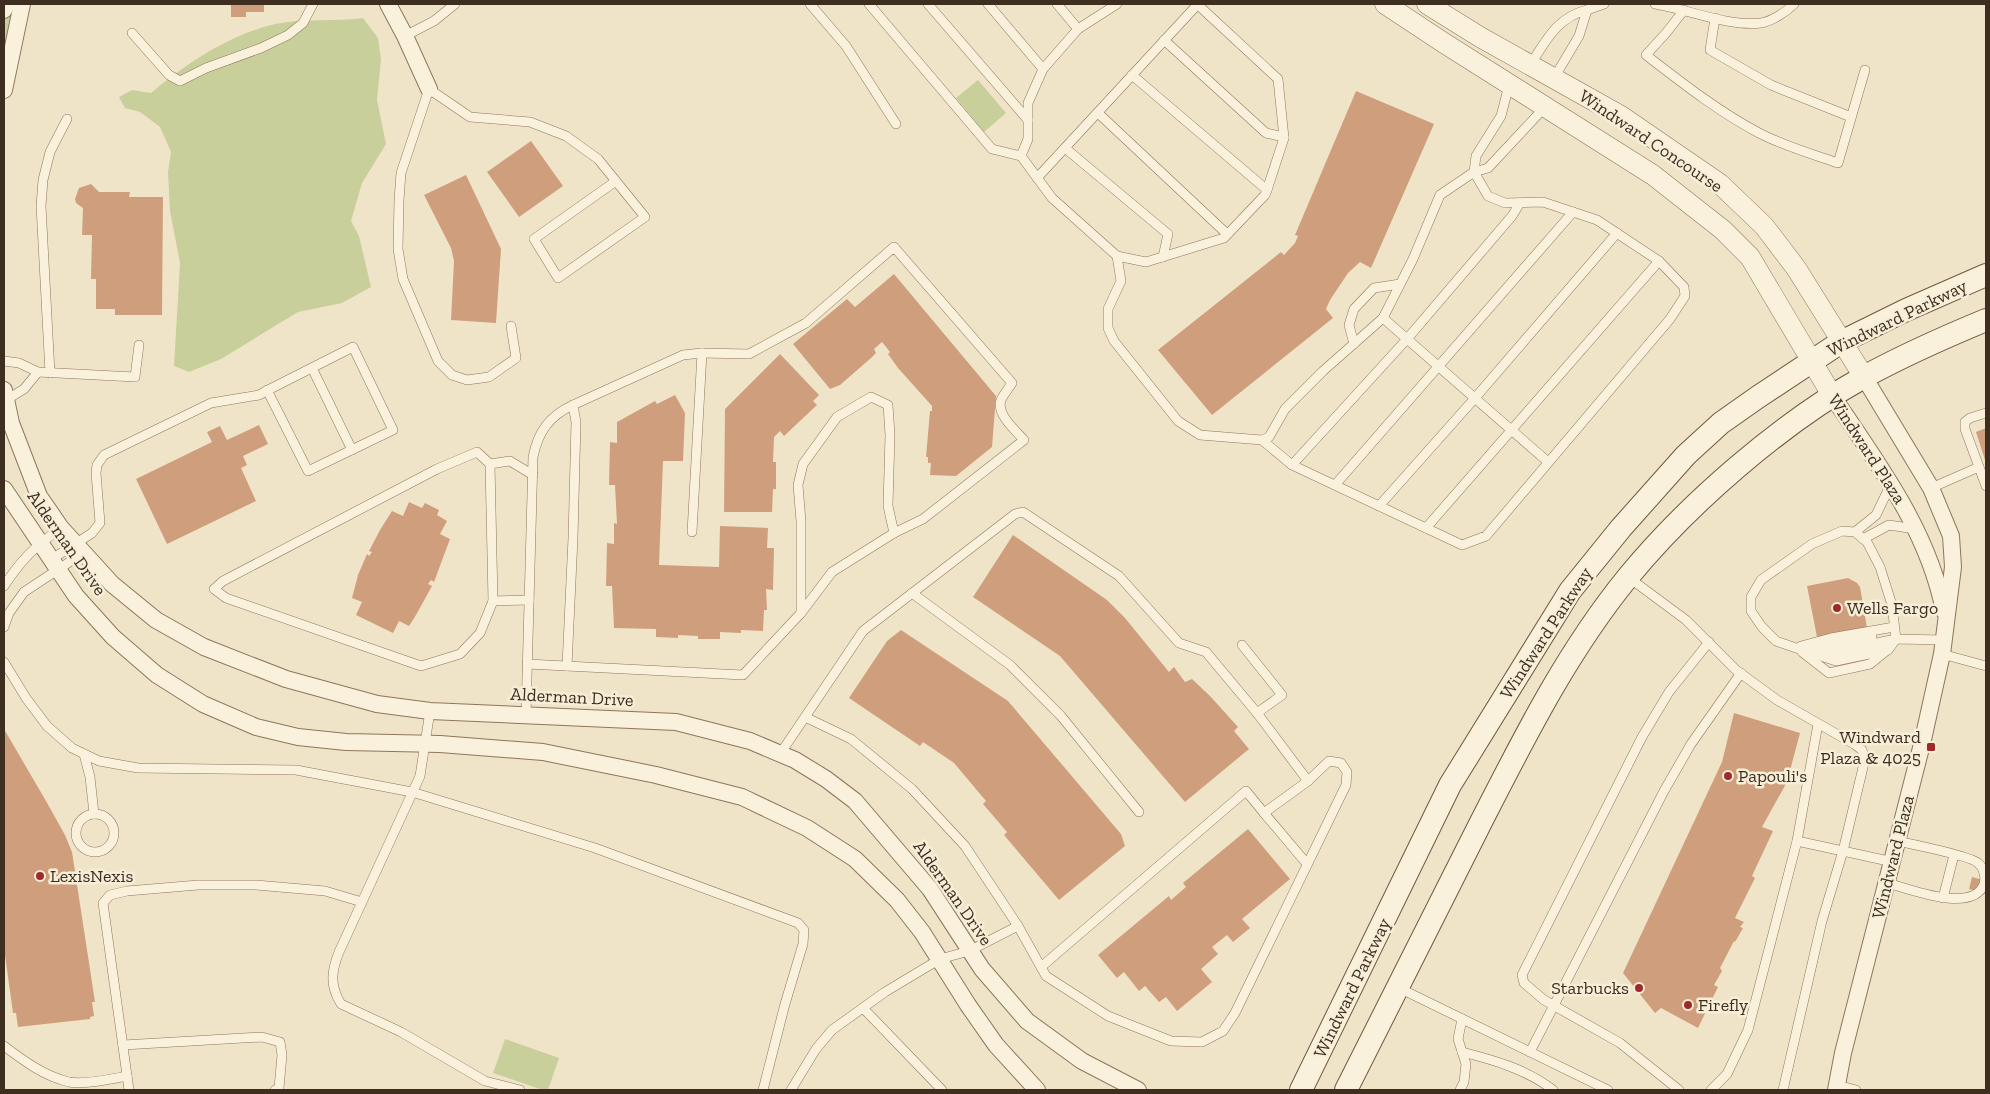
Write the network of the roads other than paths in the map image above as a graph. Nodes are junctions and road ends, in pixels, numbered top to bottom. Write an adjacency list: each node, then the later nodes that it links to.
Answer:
1 (8, 4): 18 (street)
2 (22, 4): 33 (street)
3 (314, 4): 23 (lane)
4 (388, 4): 24 (street)
5 (455, 4): 24 (lane)
6 (810, 4): 39 (lane)
7 (868, 4): 42 (lane)
8 (928, 4): 38 (lane)
9 (988, 4): 27 (lane)
10 (1057, 4): 22 (lane)
11 (1115, 4): 22 (lane)
12 (1197, 4): 25 (lane); 40 (lane)
13 (1385, 4): 31 (street, Windward Concourse)
14 (1427, 4): 26 (street, Windward Concourse)
15 (1604, 4): 19 (lane)
16 (1660, 4): 20 (lane)
17 (1794, 4): 21 (lane)
18 (4, 10)
19 (1587, 10): 26 (lane); 30 (lane)
20 (1684, 10): 21 (lane); 36 (lane)
21 (1715, 18): 36 (lane)
22 (1078, 29): 27 (lane)
23 (132, 33)
24 (405, 36): 32 (street)
25 (1164, 40): 29 (lane); 40 (lane)
26 (1530, 65): 30 (street, Windward Concourse)
27 (1043, 69): 38 (lane)
28 (1865, 70): 36 (lane)
29 (1132, 75): 35 (lane); 46 (lane)
30 (1554, 78): 60 (street, Windward Concourse)
31 (1509, 84): 34 (street, Windward Concourse); 43 (lane)
32 (429, 89): 45 (lane); 58 (lane)
33 (4, 90)
34 (1545, 107): 43 (lane); 65 (street, Windward Concourse)
35 (1098, 113): 41 (lane); 50 (lane)
36 (1851, 117)
37 (67, 119): 69 (lane)
38 (1028, 120): 42 (lane)
39 (896, 124)
40 (1284, 136): 46 (lane)
41 (1065, 148): 44 (lane); 52 (lane)
42 (1021, 156): 44 (lane)
43 (1474, 172): 47 (lane); 55 (lane)
44 (1037, 178): 51 (lane)
45 (616, 182): 45 (lane)
46 (1267, 190): 50 (lane)
47 (1520, 203): 48 (lane); 59 (lane)
48 (1573, 212): 49 (lane); 66 (lane)
49 (1617, 233): 53 (lane); 74 (lane)
50 (1227, 234): 52 (lane)
51 (1116, 256): 52 (lane); 78 (lane)
52 (1163, 257)
53 (1659, 261): 77 (lane); 80 (lane)
54 (1986, 275): 60 (main road, Windward Parkway)
55 (1400, 284): 56 (lane); 61 (lane)
56 (1383, 318): 59 (lane); 61 (lane)
57 (1986, 320): 70 (main road, Windward Parkway)
58 (511, 326)
59 (1407, 339): 66 (lane); 82 (lane)
60 (1841, 342): 65 (main road, Windward Parkway); 70 (street, Windward Concourse)
61 (1354, 344): 78 (lane)
62 (139, 345): 69 (lane)
63 (702, 353): 75 (lane); 94 (lane); 95 (lane)
64 (4, 362): 68 (lane)
65 (1811, 362): 73 (street, Windward Plaza); 164 (main road, Windward Parkway)
66 (1438, 367): 74 (lane); 86 (lane)
67 (312, 368): 71 (lane); 79 (lane); 79 (lane)
68 (38, 372): 69 (lane); 72 (lane)
69 (50, 373)
70 (1864, 377): 73 (main road, Windward Parkway); 88 (street, Windward Plaza)
71 (267, 390): 79 (lane); 99 (lane)
72 (5, 395): 91 (street, Alderman Drive)
73 (1833, 397): 85 (street, Windward Plaza); 101 (main road, Windward Parkway)
74 (1475, 398): 77 (lane); 90 (lane)
75 (573, 405): 84 (lane); 117 (lane)
76 (1986, 413): 83 (lane)
77 (1512, 430): 80 (lane); 92 (lane)
78 (1262, 440): 82 (lane)
79 (352, 450)
80 (1548, 462): 92 (lane)
81 (490, 464): 84 (lane); 105 (lane); 105 (lane)
82 (1292, 464): 86 (lane)
83 (1982, 469): 87 (lane); 88 (lane)
84 (532, 475): 104 (lane)
85 (1891, 484): 93 (street, Windward Plaza); 96 (lane)
86 (1336, 485): 90 (lane)
87 (1986, 486)
88 (1930, 488): 107 (street, Windward Plaza)
89 (4, 489): 98 (street, Alderman Drive)
90 (1379, 506): 92 (lane)
91 (61, 528): 98 (lane); 99 (street, Alderman Drive)
92 (1426, 528)
93 (1915, 529): 97 (lane); 107 (street, Windward Plaza)
94 (692, 532)
95 (894, 532): 106 (lane); 106 (lane)
96 (1855, 532): 97 (lane); 113 (lane)
97 (1863, 539): 109 (lane)
98 (40, 542): 100 (street, Alderman Drive); 102 (lane)
99 (79, 548): 100 (lane); 120 (street, Alderman Drive)
100 (55, 564): 108 (lane); 125 (street, Alderman Drive)
101 (1628, 576): 110 (lane); 146 (main road, Windward Parkway)
102 (4, 586)
103 (912, 593): 121 (lane); 123 (lane); 130 (lane)
104 (529, 600): 105 (lane); 116 (lane)
105 (493, 601)
106 (801, 613): 117 (lane)
107 (1946, 624): 112 (street, Windward Plaza)
108 (4, 627)
109 (1895, 633): 112 (lane); 113 (lane); 113 (lane); 114 (lane)
110 (1709, 642): 119 (lane); 147 (lane)
111 (1242, 645): 121 (lane)
112 (1943, 647): 118 (lane); 133 (street, Windward Plaza)
113 (1796, 648): 114 (lane); 114 (lane)
114 (1888, 650)
115 (4, 662): 126 (lane)
116 (527, 664): 117 (lane); 122 (lane)
117 (567, 666)
118 (1986, 666)
119 (1741, 673): 124 (lane); 147 (lane)
120 (430, 711): 122 (street, Alderman Drive); 125 (lane)
121 (1257, 713): 128 (lane)
122 (526, 714): 127 (street, Alderman Drive)
123 (805, 717): 127 (lane); 142 (lane)
124 (1818, 724): 134 (lane); 135 (lane)
125 (426, 744): 129 (lane); 144 (street, Alderman Drive)
126 (84, 754): 129 (lane); 132 (lane)
127 (780, 754): 143 (street, Alderman Drive)
128 (1308, 781): 131 (lane); 138 (lane)
129 (412, 792): 141 (lane); 159 (lane)
130 (1138, 812)
131 (1264, 812): 138 (lane); 145 (lane)
132 (94, 814): 132 (lane)
133 (1897, 840): 136 (lane); 137 (street, Windward Plaza)
134 (1797, 841): 135 (lane); 170 (lane)
135 (1843, 851): 137 (lane); 171 (lane)
136 (1954, 854): 140 (lane); 140 (lane)
137 (1893, 862): 139 (street, Windward Plaza)
138 (1307, 864): 145 (lane)
139 (1888, 882): 140 (lane); 155 (street, Windward Plaza)
140 (1943, 898)
141 (362, 902): 150 (lane); 158 (lane)
142 (1018, 926): 143 (lane); 145 (lane)
143 (969, 951): 144 (lane); 163 (street, Alderman Drive)
144 (940, 960): 148 (lane); 162 (street, Alderman Drive)
145 (1041, 967)
146 (1397, 988): 149 (lane); 165 (main road, Windward Parkway)
147 (1554, 1005): 153 (lane); 169 (lane)
148 (863, 1008): 160 (lane); 161 (lane)
149 (1462, 1019): 152 (lane); 153 (lane)
150 (123, 1045): 154 (lane); 157 (lane)
151 (4, 1046): 154 (lane)
152 (1462, 1052): 166 (lane); 167 (lane)
153 (1530, 1052): 168 (lane)
154 (127, 1076): 156 (lane)
155 (1836, 1088): 172 (lane)
156 (129, 1090)
157 (275, 1090)
158 (520, 1090)
159 (763, 1090)
160 (791, 1090)
161 (942, 1090)
162 (1037, 1090)
163 (1138, 1090)
164 (1301, 1090)
165 (1346, 1090)
166 (1460, 1090)
167 (1554, 1090)
168 (1608, 1090)
169 (1680, 1090)
170 (1711, 1090)
171 (1782, 1090)
172 (1856, 1090)

